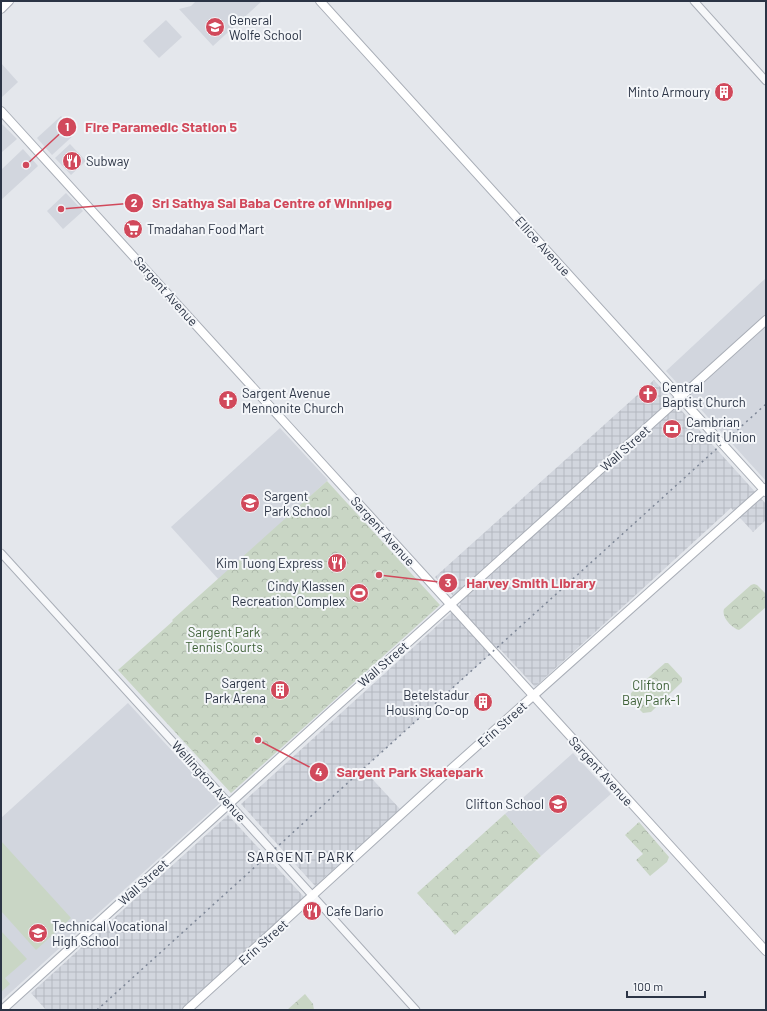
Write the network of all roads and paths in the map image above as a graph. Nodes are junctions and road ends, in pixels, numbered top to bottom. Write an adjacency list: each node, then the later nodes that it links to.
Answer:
1 (9, 1): 4 (main road)
2 (320, 1): 8 (main road, Ellice Avenue)
3 (694, 1): 5 (street)
4 (1, 9)
5 (766, 81)
6 (1, 111): 11 (main road, Sargent Avenue)
7 (766, 320): 8 (main road, Wall Street)
8 (680, 397): 9 (main road, Ellice Avenue); 11 (main road, Wall Street)
9 (765, 490): 12 (main road, Erin Street)
10 (1, 553): 13 (street, Wellington Avenue)
11 (450, 605): 12 (main road, Sargent Avenue); 13 (main road, Wall Street)
12 (533, 696): 14 (main road, Erin Street); 15 (main road, Sargent Avenue)
13 (230, 803): 14 (street, Wellington Avenue); 16 (main road, Wall Street)
14 (313, 896): 17 (main road, Erin Street); 18 (street, Wellington Avenue)
15 (766, 951)
16 (2, 1010)
17 (187, 1010)
18 (416, 1010)

